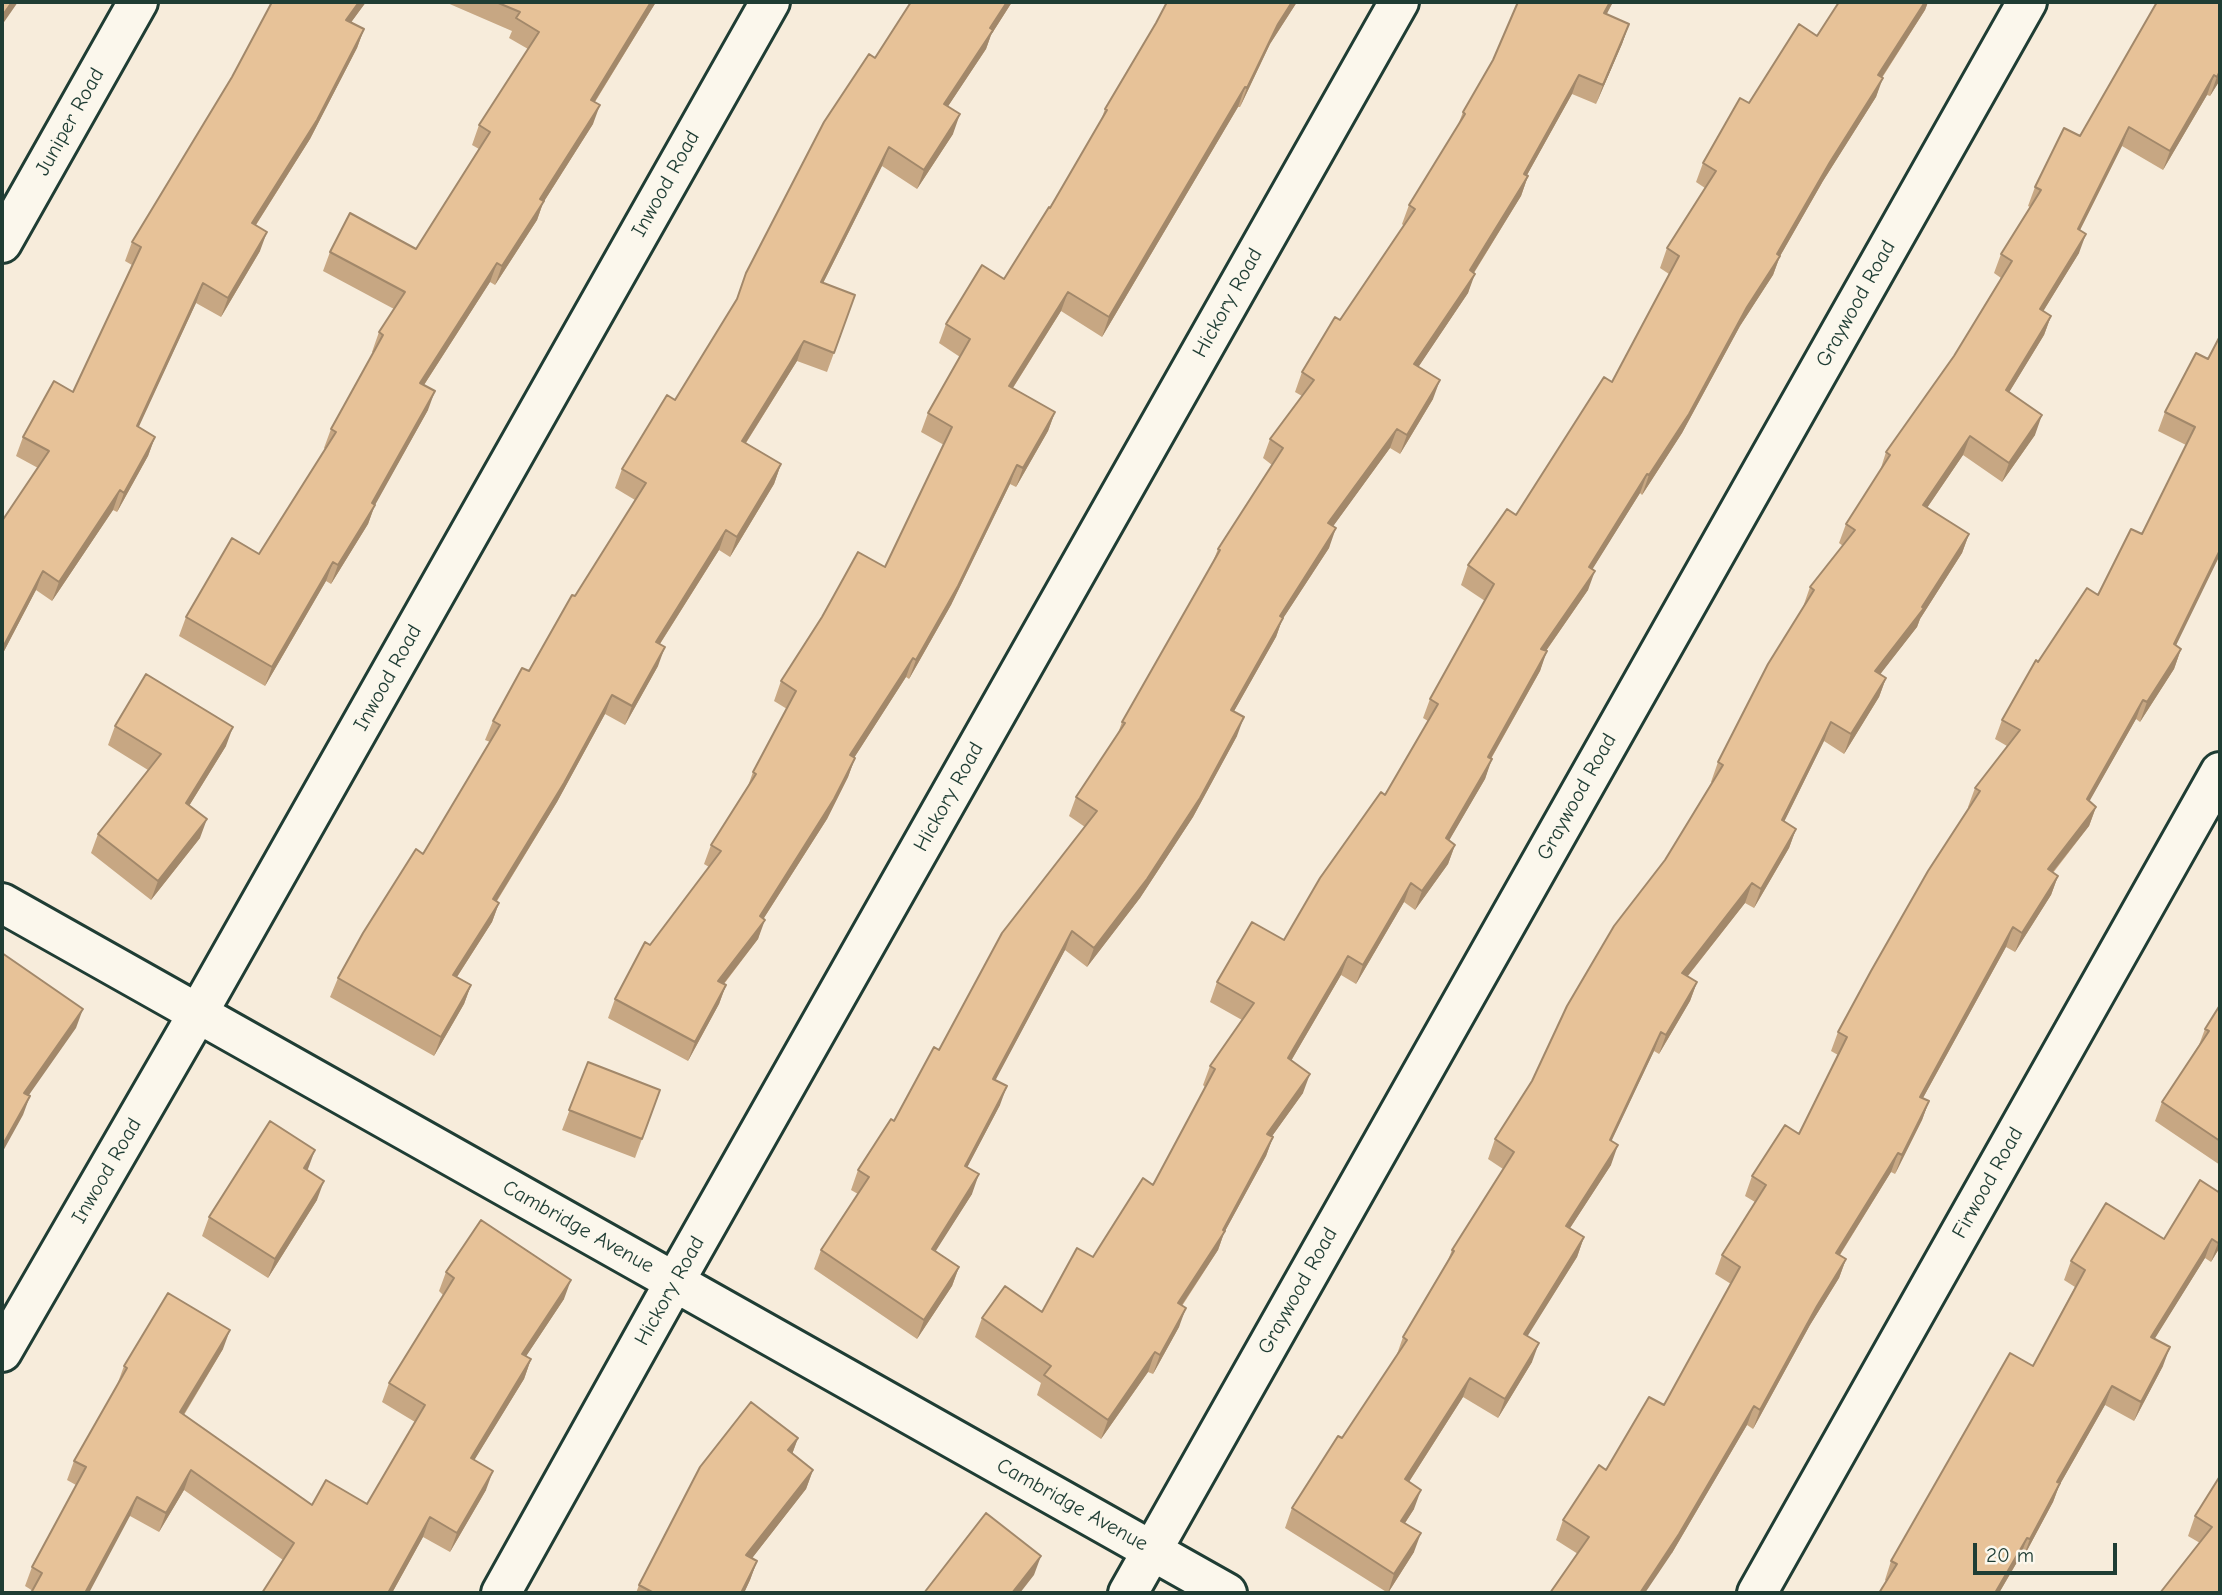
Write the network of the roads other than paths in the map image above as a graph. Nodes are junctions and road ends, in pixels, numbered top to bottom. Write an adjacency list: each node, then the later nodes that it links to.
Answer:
1 (138, 2): 5 (street, Juniper Road)
2 (769, 2): 8 (street, Inwood Road)
3 (1399, 2): 9 (street, Hickory Road)
4 (2026, 2): 11 (street, Graywood Road)
5 (2, 243)
6 (2220, 772): 15 (street, Firwood Road)
7 (2, 903): 8 (street, Cambridge Avenue)
8 (198, 1013): 9 (street, Cambridge Avenue); 10 (street, Inwood Road)
9 (675, 1281): 11 (street, Cambridge Avenue); 12 (street, Hickory Road)
10 (2, 1352)
11 (1152, 1550): 13 (street, Graywood Road); 14 (street, Cambridge Avenue)
12 (501, 1593)
13 (1128, 1593)
14 (1227, 1593)
15 (1757, 1593)

